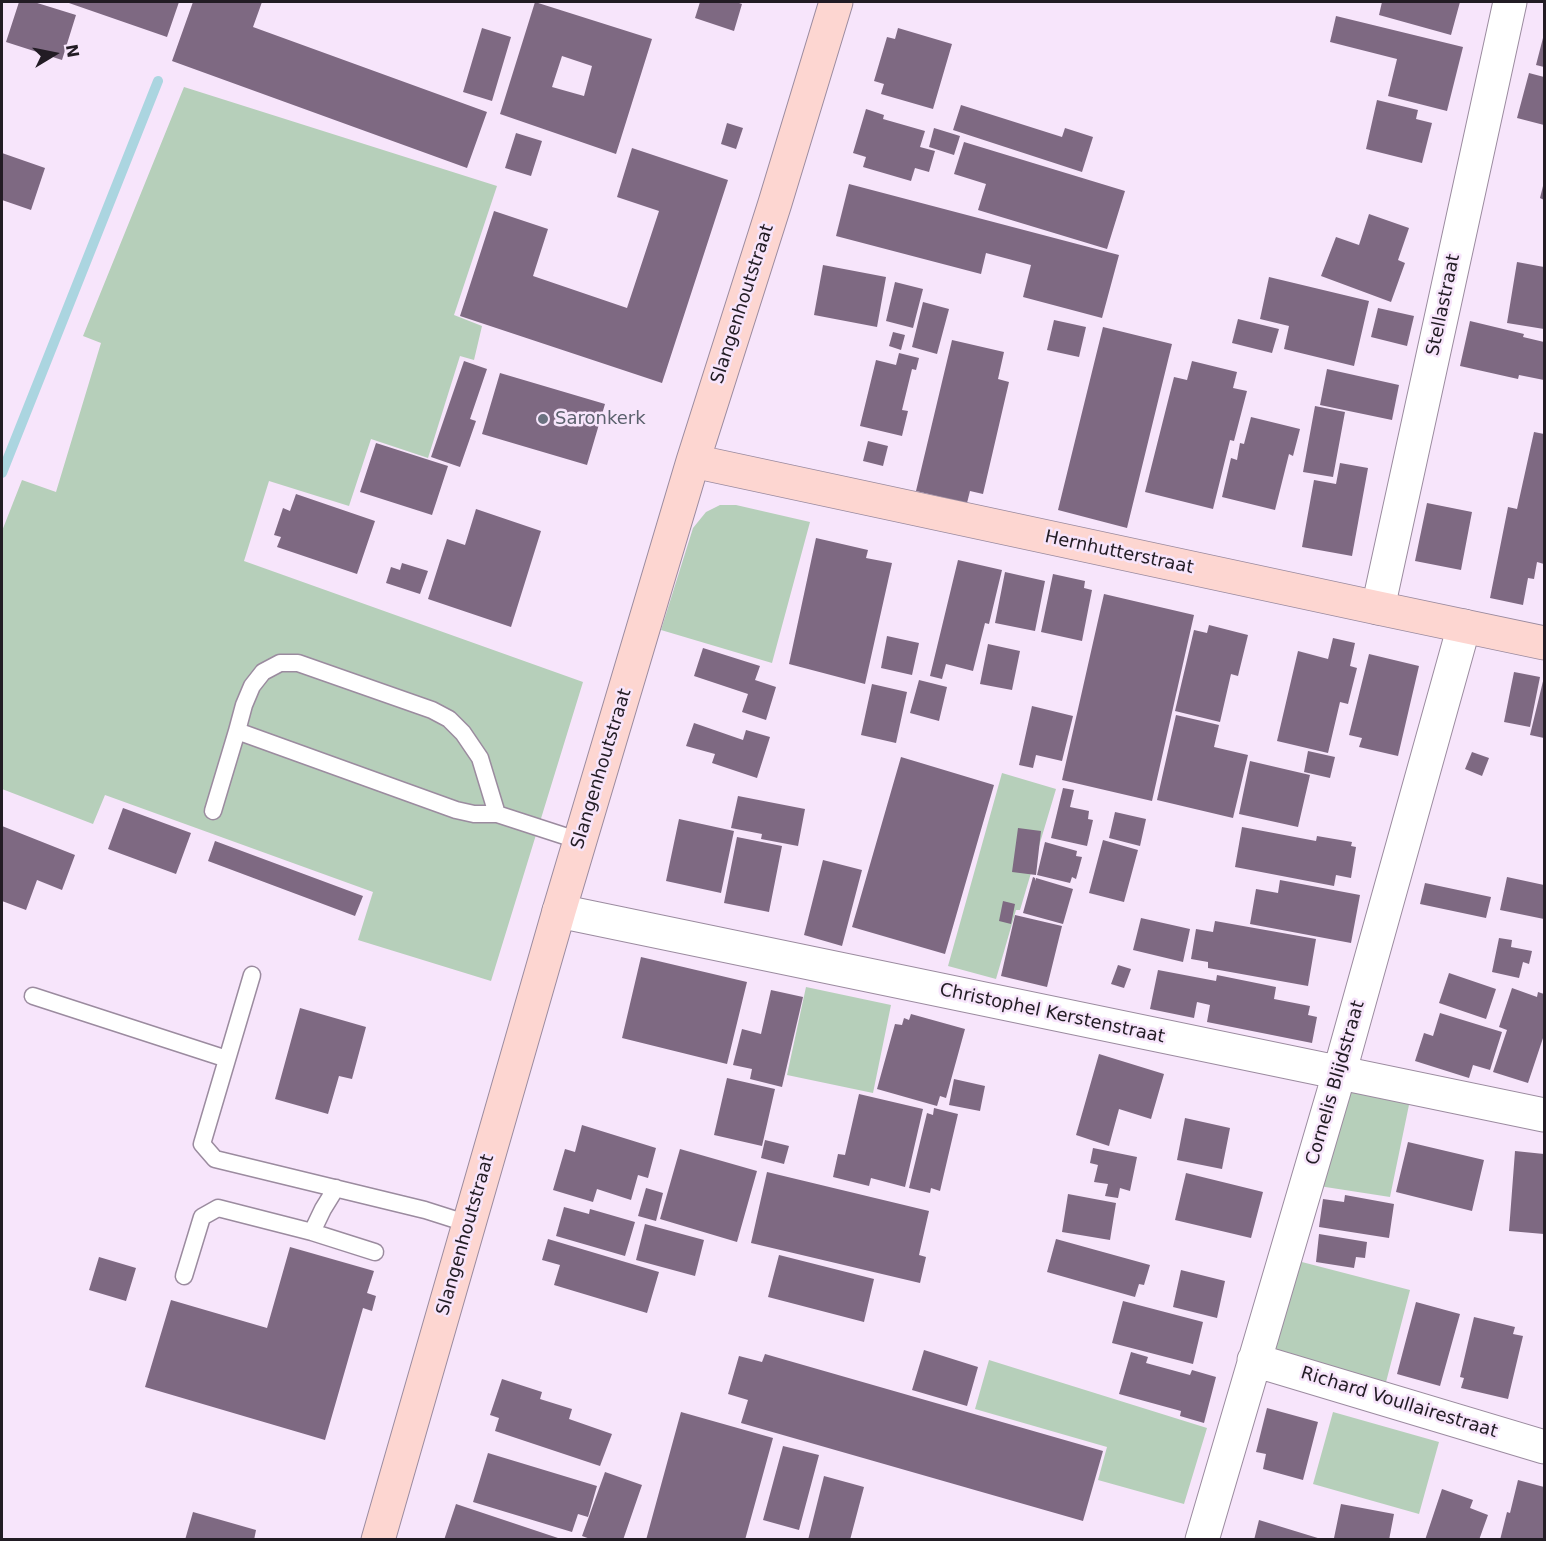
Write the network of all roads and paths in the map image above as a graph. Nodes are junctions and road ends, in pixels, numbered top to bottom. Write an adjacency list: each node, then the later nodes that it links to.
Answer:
1 (836, 2): 3 (main road, Slangenhoutstraat)
2 (1510, 2): 4 (street, Stellastraat)
3 (693, 461): 4 (main road, Hernhutterstraat); 10 (main road, Slangenhoutstraat)
4 (1378, 608): 5 (main road, Hernhutterstraat)
5 (1464, 626): 6 (main road, Hernhutterstraat); 15 (street, Cornelis Blijdstraat)
6 (1545, 643)
7 (237, 731): 8 (lane); 9 (lane); 9 (lane)
8 (213, 811)
9 (496, 814): 10 (lane)
10 (580, 841): 11 (main road, Slangenhoutstraat)
11 (559, 911): 15 (street, Christophel Kerstenstraat); 18 (main road, Slangenhoutstraat)
12 (252, 975): 14 (lane)
13 (33, 996): 14 (lane)
14 (227, 1059): 17 (lane)
15 (1339, 1074): 16 (street, Christophel Kerstenstraat); 22 (street, Cornelis Blijdstraat)
16 (1545, 1115)
17 (336, 1188): 18 (lane); 19 (lane)
18 (469, 1224): 24 (main road, Slangenhoutstraat)
19 (312, 1232): 20 (lane); 21 (lane)
20 (375, 1252)
21 (184, 1276)
22 (1254, 1360): 23 (street, Richard Voullairestraat); 25 (street, Cornelis Blijdstraat)
23 (1545, 1447)
24 (378, 1539)
25 (1202, 1539)

